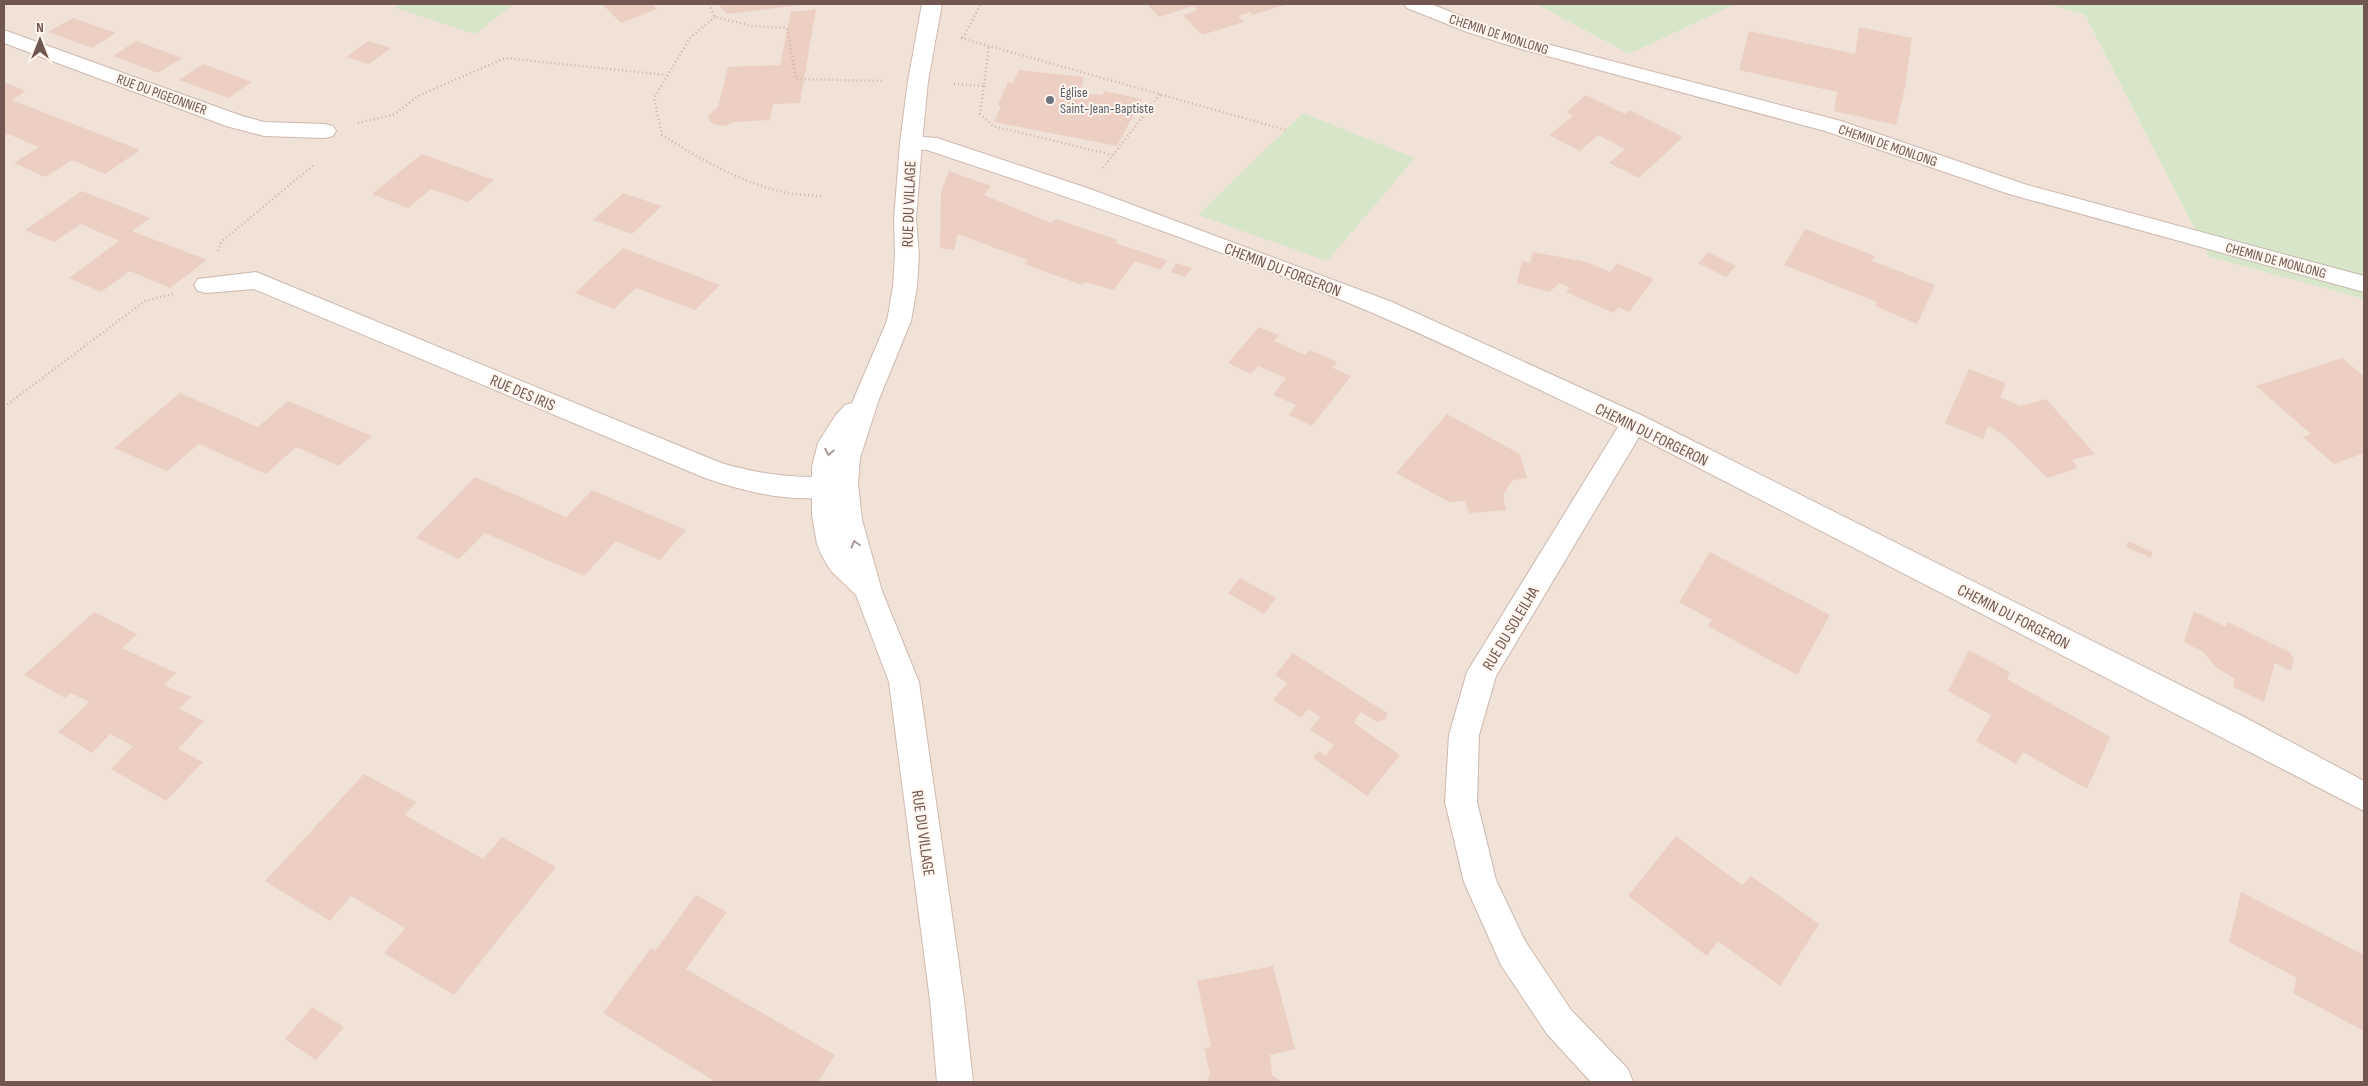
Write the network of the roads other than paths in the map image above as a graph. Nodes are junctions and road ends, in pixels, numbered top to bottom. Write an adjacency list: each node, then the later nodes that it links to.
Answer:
1 (932, 4): 5 (street, RUE DU VILLAGE)
2 (1414, 4): 6 (street, CHEMIN DE MONLONG)
3 (4, 36): 4 (street, RUE DU PIGEONNIER)
4 (325, 131)
5 (910, 143): 8 (street, CHEMIN DU FORGERON); 9 (street, RUE DU VILLAGE)
6 (2364, 284)
7 (206, 286): 9 (street, RUE DES IRIS)
8 (1634, 424): 10 (street, CHEMIN DU FORGERON); 12 (street, RUE DU SOLEILHA)
9 (834, 485): 11 (street, RUE DU VILLAGE)
10 (2364, 797)
11 (955, 1082)
12 (1615, 1082)

